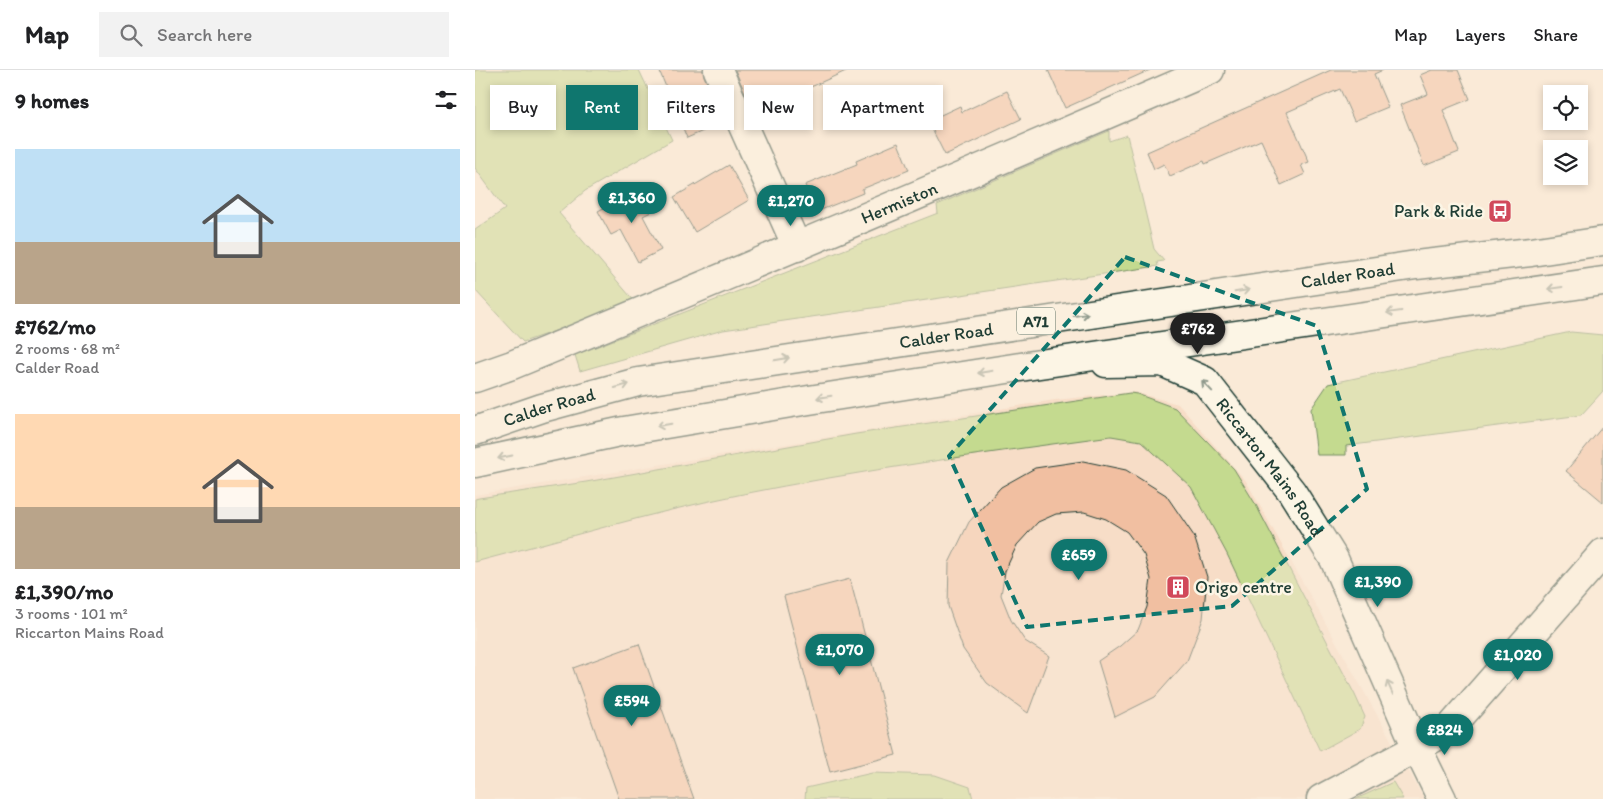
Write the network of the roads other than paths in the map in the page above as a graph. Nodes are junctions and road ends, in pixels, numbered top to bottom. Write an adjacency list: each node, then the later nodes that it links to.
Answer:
1 (718, 70): 4 (main road)
2 (1210, 70): 4 (main road, Hermiston)
3 (1603, 241): 8 (main road, Calder Road / A71, one-way to 3)
4 (797, 247): 7 (main road, Hermiston)
5 (1603, 281): 6 (main road, Calder Road, one-way to 6)
6 (1033, 365): 9 (main road, Calder Road, one-way to 9); 11 (main road, Riccarton Mains Road, one-way to 6)
7 (475, 378)
8 (475, 431)
9 (475, 463)
10 (1599, 566): 11 (main road)
11 (1417, 748): 12 (main road); 13 (main road, Riccarton Mains Road)
12 (1321, 799)
13 (1442, 799)

